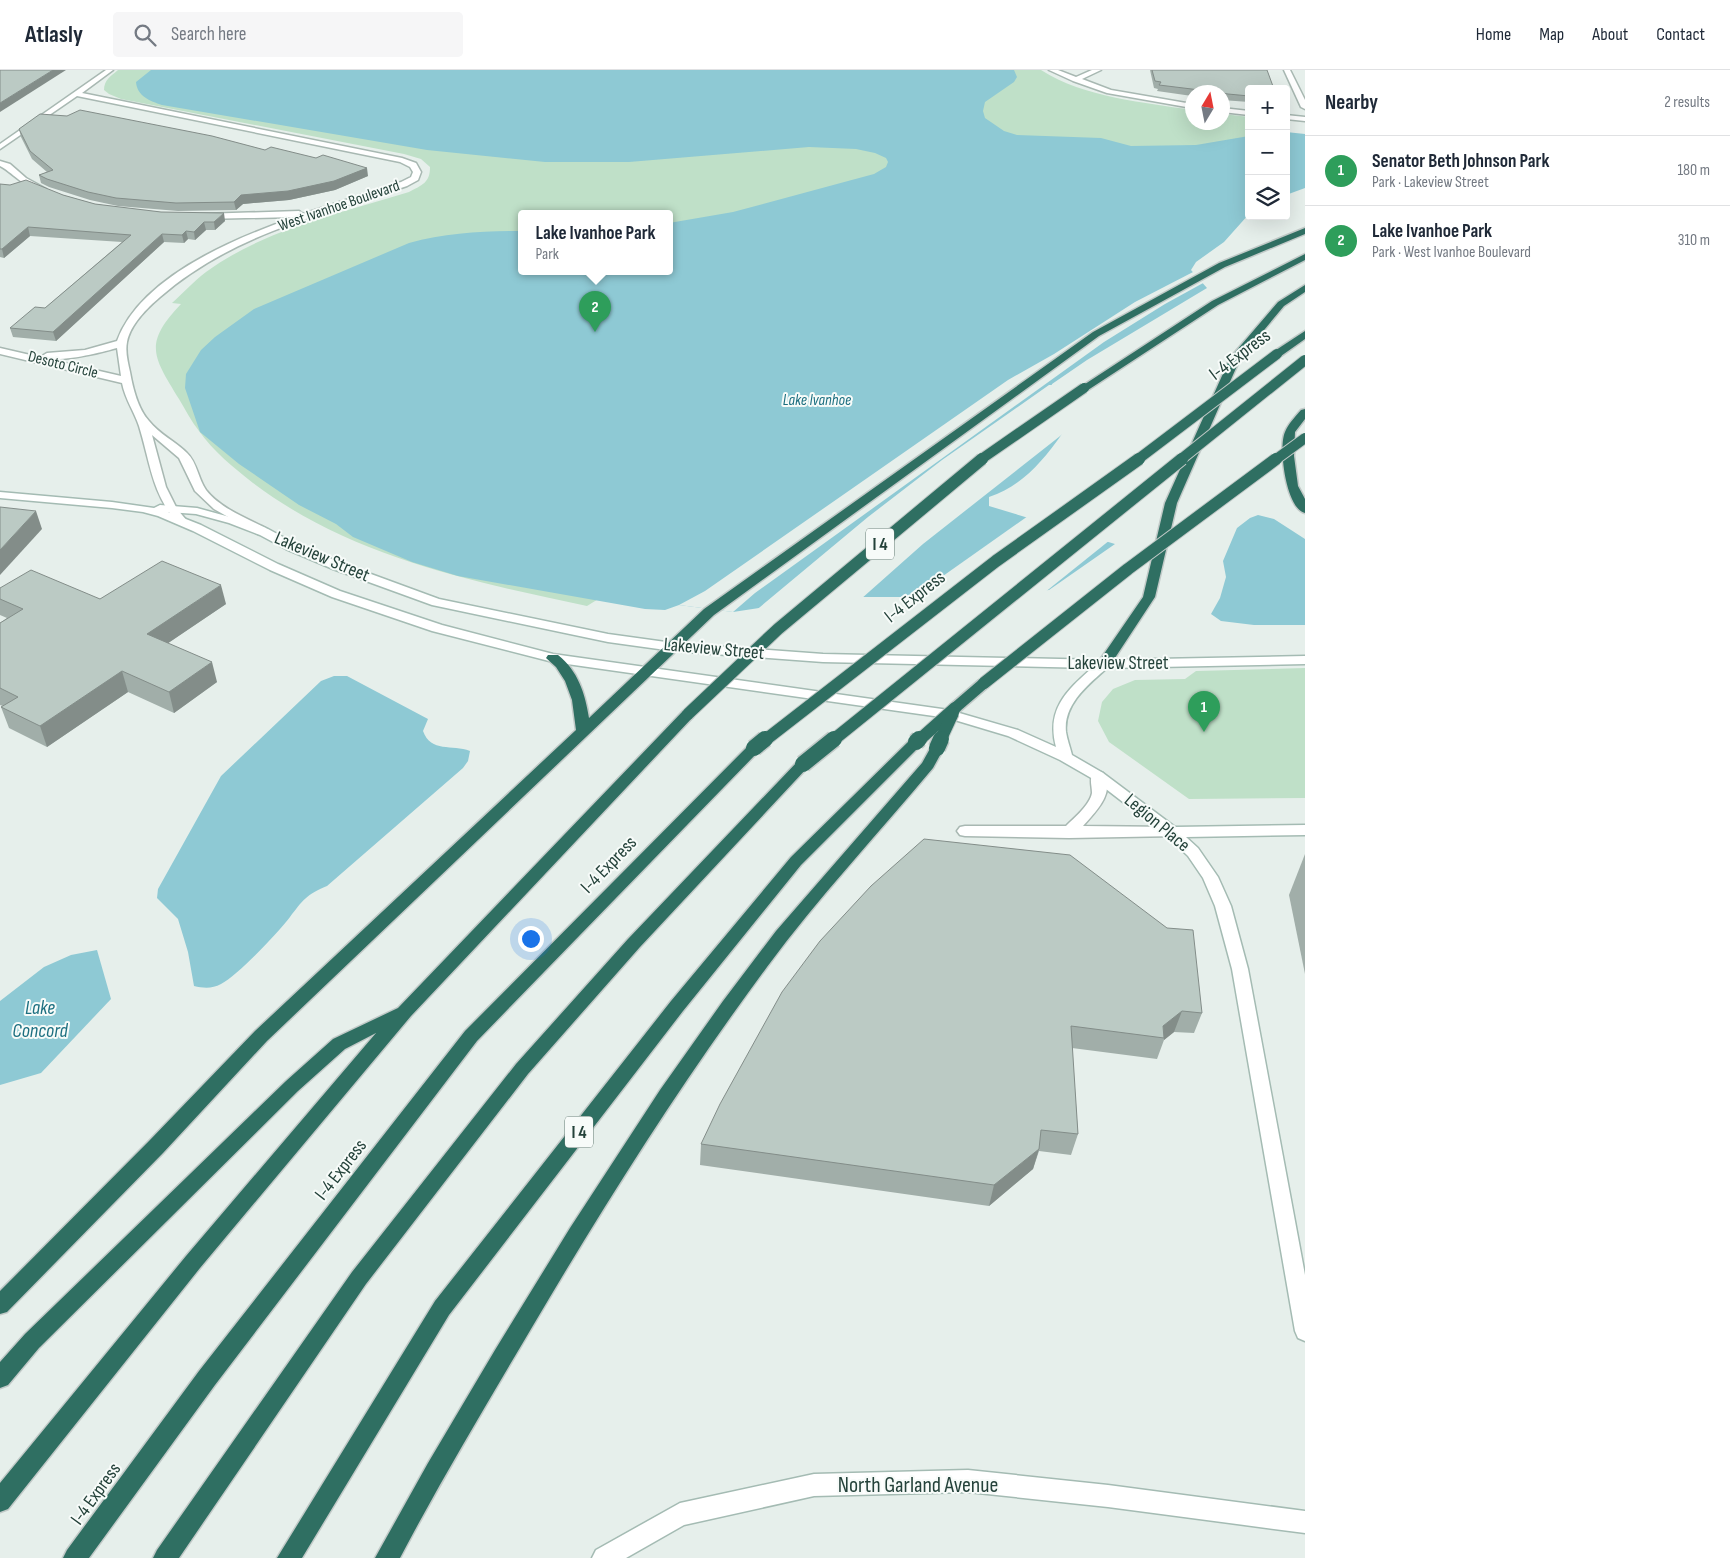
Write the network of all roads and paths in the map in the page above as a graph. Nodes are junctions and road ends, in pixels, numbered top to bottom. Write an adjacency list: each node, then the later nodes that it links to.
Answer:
1 (110, 70): 6 (street)
2 (1052, 70): 5 (street)
3 (1098, 70): 5 (street)
4 (1287, 70): 8 (street)
5 (1075, 80): 7 (street)
6 (77, 94): 13 (street); 16 (street, West Ivanhoe Boulevard)
7 (1185, 105)
8 (1305, 107)
9 (1230, 111): 10 (street)
10 (1245, 113)
11 (1290, 117): 12 (street)
12 (1305, 119)
13 (0, 147)
14 (0, 164): 15 (street)
15 (51, 192)
16 (313, 214): 17 (street); 22 (street, West Ivanhoe Boulevard)
17 (198, 216)
18 (1305, 231): 36 (highway)
19 (1305, 257): 50 (highway, I 4, bridge)
20 (1305, 288): 39 (highway)
21 (1305, 334): 56 (highway, I-4 Express, bridge)
22 (121, 343): 24 (street); 26 (street)
23 (0, 351): 24 (street, Desoto Circle)
24 (30, 357): 26 (street, Desoto Circle)
25 (1305, 360): 57 (highway, bridge)
26 (127, 381): 28 (street)
27 (1305, 412): 33 (highway)
28 (144, 423): 31 (street); 35 (street)
29 (1305, 438): 42 (highway, I 4, bridge)
30 (0, 495): 32 (street, Lakeview Street)
31 (169, 508): 32 (street, Lakeview Street); 34 (street); 35 (street, Lakeview Street)
32 (144, 509): 34 (street, Lakeview Street)
33 (1305, 510)
34 (182, 522): 37 (street, Lakeview Street)
35 (264, 532): 36 (street, Lakeview Street)
36 (673, 646): 39 (street, Lakeview Street); 40 (highway)
37 (553, 658): 40 (street, Lakeview Street); 43 (highway)
38 (1305, 660): 39 (street, Lakeview Street)
39 (1104, 664): 44 (street)
40 (643, 672): 41 (street, Lakeview Street); 43 (highway)
41 (738, 685): 44 (street, Legion Place)
42 (955, 708): 58 (highway, I 4, bridge); 59 (highway, bridge)
43 (583, 731): 51 (highway)
44 (1065, 757): 45 (street, Legion Place)
45 (1098, 776): 48 (street, Legion Place); 49 (street)
46 (1305, 830): 48 (street)
47 (965, 831): 49 (street)
48 (1172, 832): 49 (street); 52 (street, Legion Place)
49 (1069, 833)
50 (405, 1011): 53 (highway); 54 (highway, I 4)
51 (0, 1304)
52 (1305, 1331)
53 (0, 1378)
54 (0, 1501)
55 (1305, 1522): 60 (street, North Garland Avenue)
56 (75, 1558)
57 (165, 1558)
58 (289, 1558)
59 (387, 1558)
60 (604, 1558)

